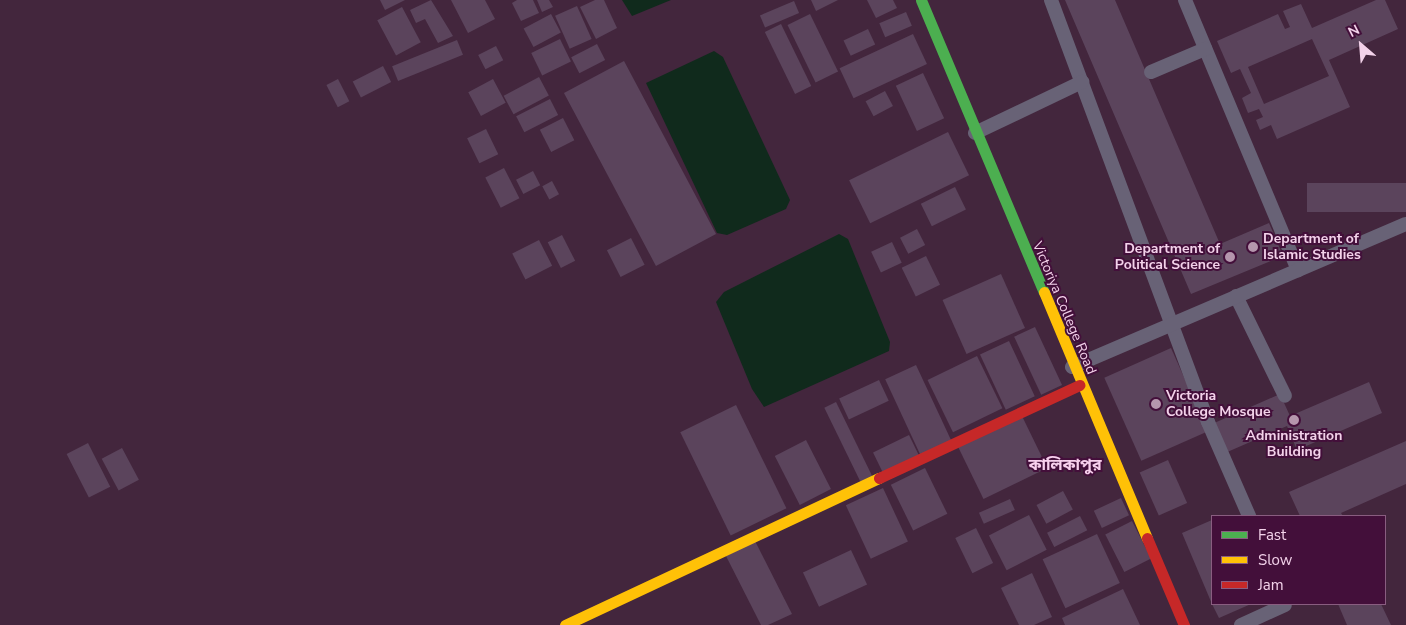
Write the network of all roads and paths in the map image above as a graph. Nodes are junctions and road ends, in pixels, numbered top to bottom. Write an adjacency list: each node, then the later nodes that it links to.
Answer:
1 (921, 0): 7 (street, Victoriya College Road)
2 (1051, 0): 6 (lane)
3 (1184, 0): 4 (lane)
4 (1205, 49): 5 (lane); 9 (lane)
5 (1151, 72)
6 (1082, 82): 7 (lane); 11 (lane)
7 (975, 133): 12 (street, Victoriya College Road)
8 (1406, 224): 9 (lane)
9 (1298, 270): 10 (lane)
10 (1236, 296): 11 (lane); 14 (lane)
11 (1171, 323): 12 (lane); 15 (lane)
12 (1072, 367): 13 (street, Victoriya College Road)
13 (1079, 384): 17 (street); 18 (street, Victoriya College Road)
14 (1286, 396)
15 (1249, 515)
16 (1284, 605): 19 (lane)
17 (565, 625)
18 (1184, 625)
19 (1241, 625)

